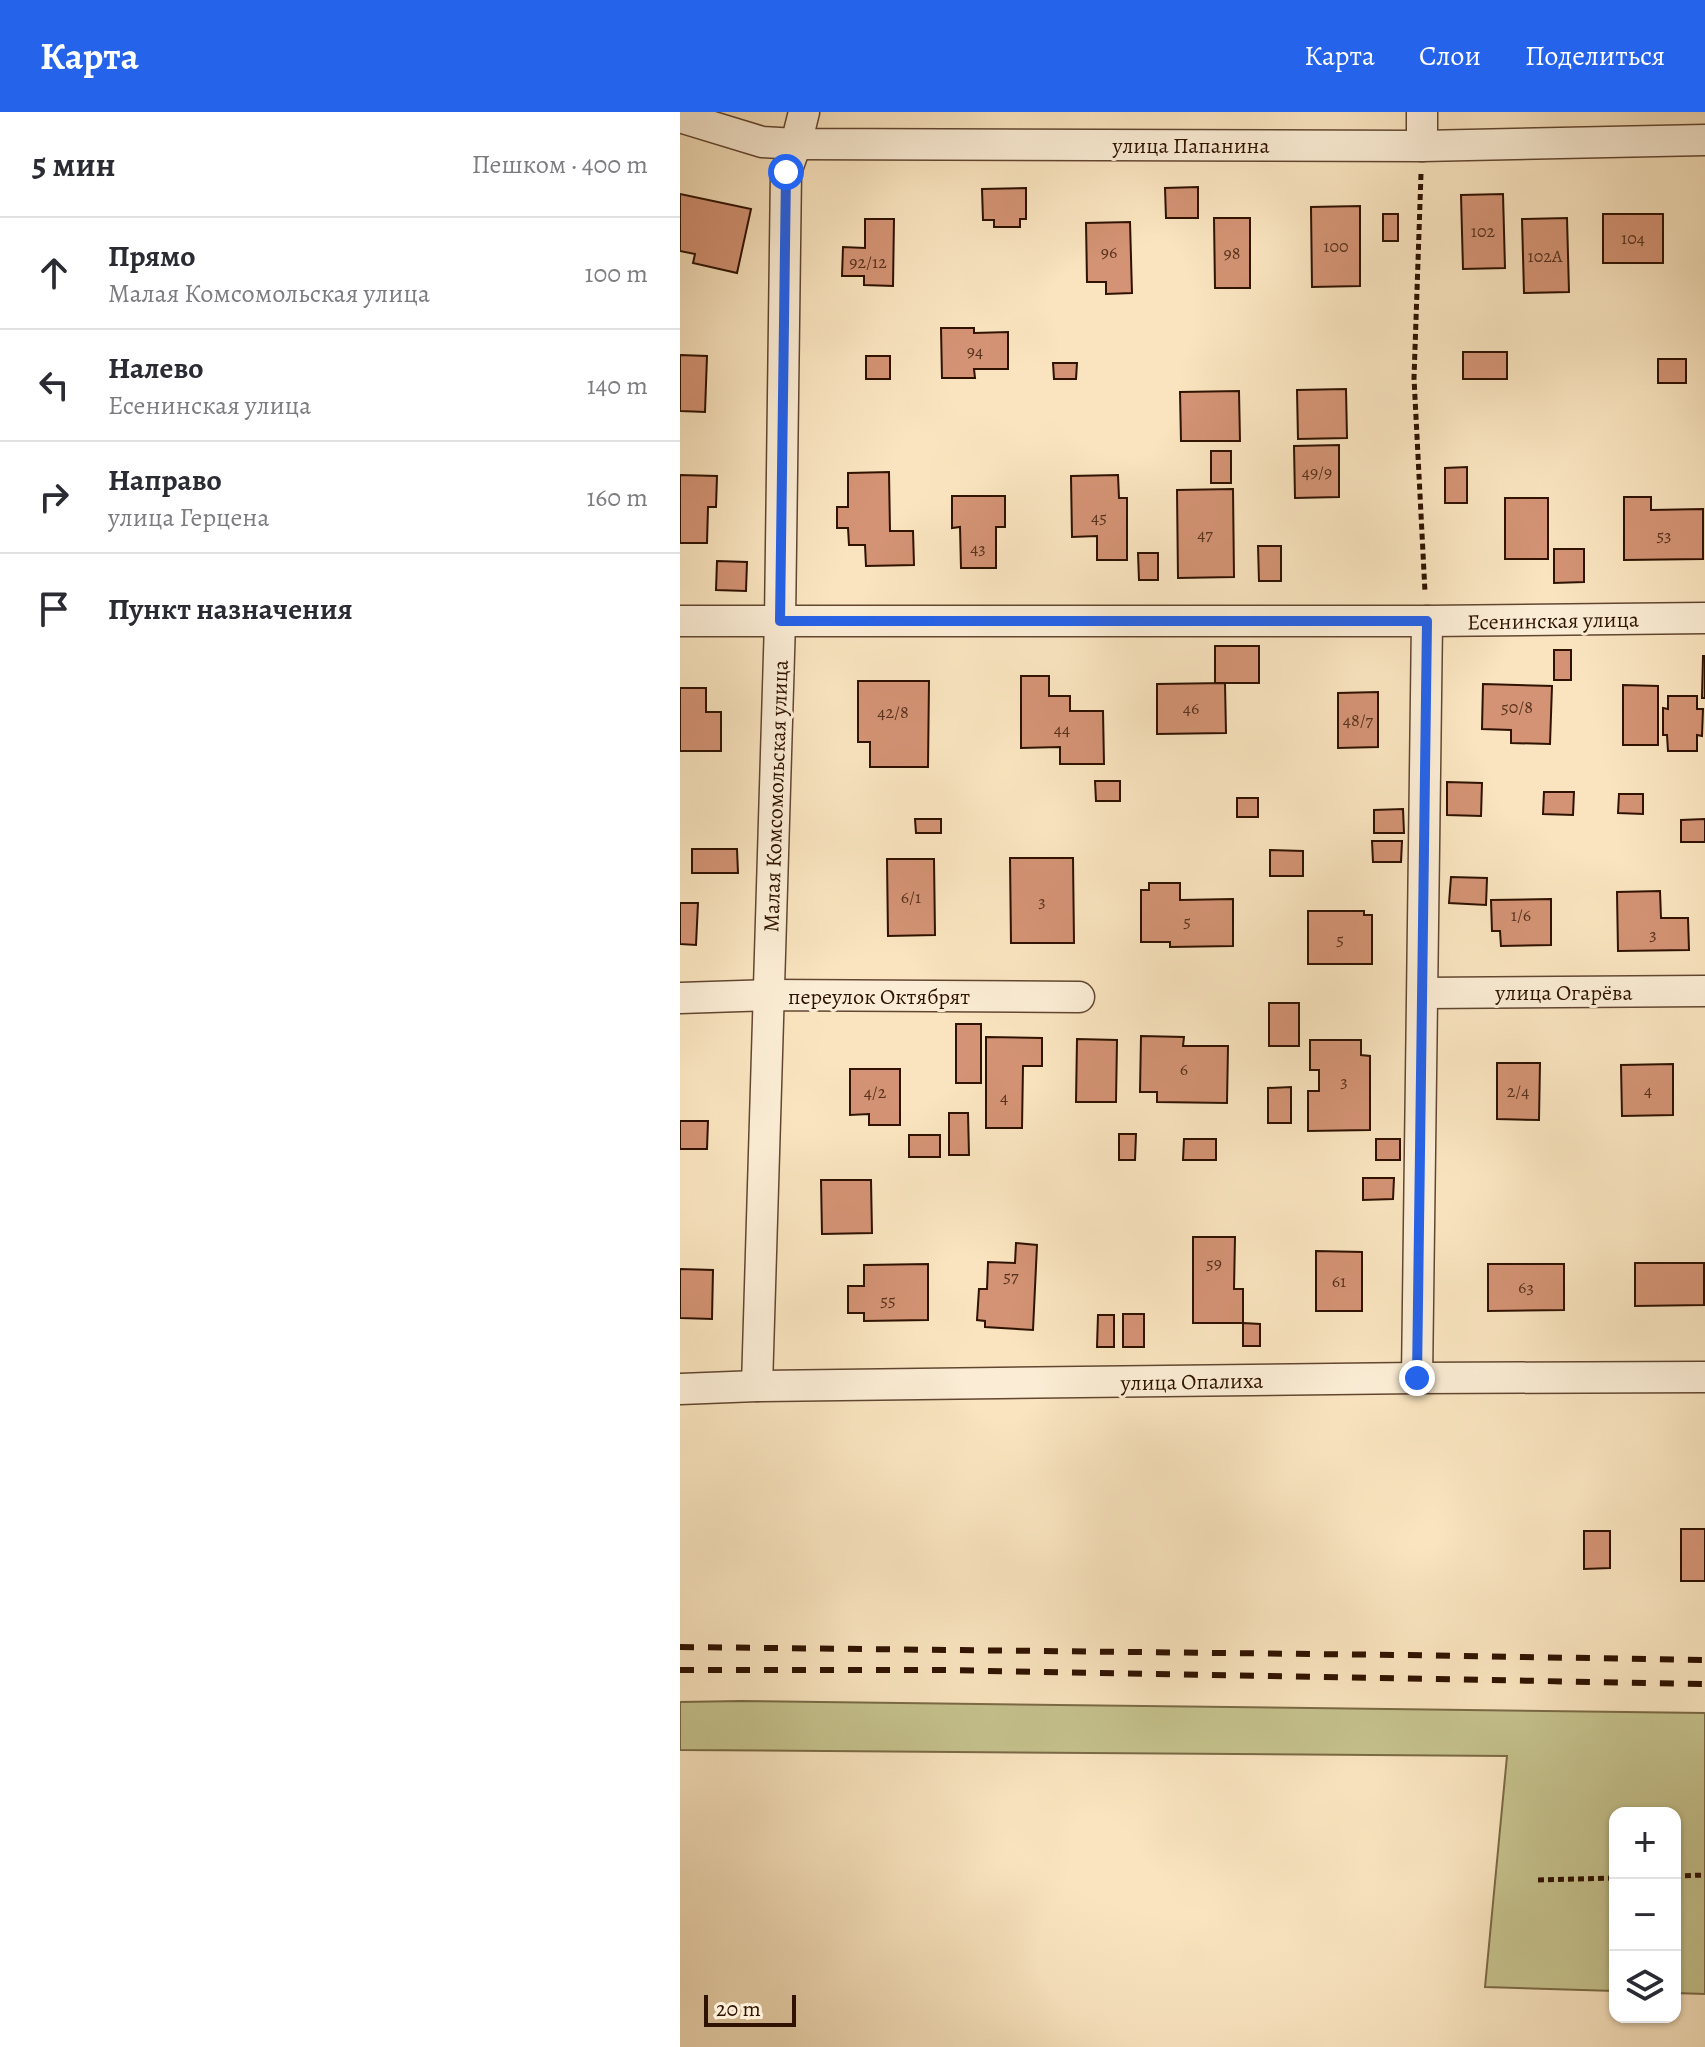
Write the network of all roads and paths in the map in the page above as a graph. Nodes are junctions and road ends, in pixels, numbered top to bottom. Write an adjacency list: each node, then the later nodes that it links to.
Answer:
1 (804, 112): 5 (street, Малая Комсомольская улица)
2 (1422, 112): 6 (street)
3 (680, 117): 5 (street, улица Папанина)
4 (1705, 140): 6 (street, улица Папанина)
5 (796, 144): 6 (street, улица Папанина); 9 (street, Малая Комсомольская улица)
6 (1422, 146): 10 (path)
7 (1705, 618): 10 (street, Есенинская улица)
8 (680, 621): 9 (street, Есенинская улица)
9 (780, 621): 10 (street, Есенинская улица); 13 (street, Малая Комсомольская улица)
10 (1427, 621): 12 (street)
11 (1705, 991): 12 (street, улица Огарёва)
12 (1423, 993): 17 (street)
13 (769, 995): 14 (street, переулок Октябрят); 15 (street, переулок Октябрят); 18 (street, Малая Комсомольская улица)
14 (1079, 997)
15 (680, 998)
16 (1705, 1377): 17 (street, улица Опалиха)
17 (1417, 1378): 18 (street, улица Опалиха)
18 (757, 1386): 19 (street, улица Опалиха)
19 (680, 1389)
20 (1705, 1875): 21 (path)
21 (1681, 1876)
22 (1609, 1878): 23 (path)
23 (1538, 1880)

